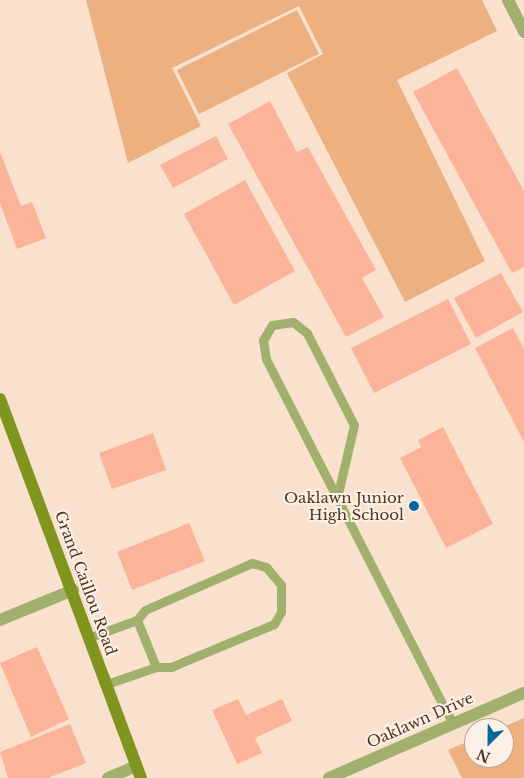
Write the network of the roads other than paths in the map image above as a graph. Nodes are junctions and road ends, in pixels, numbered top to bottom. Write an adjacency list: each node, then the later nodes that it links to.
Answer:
1 (508, 0): 2 (street)
2 (524, 32)
3 (0, 399): 5 (main road, Grand Caillou Road)
4 (337, 498): 4 (lane); 12 (lane)
5 (72, 590): 6 (street); 8 (main road, Grand Caillou Road)
6 (0, 620)
7 (136, 620): 8 (lane); 9 (lane); 9 (lane)
8 (88, 638): 10 (main road, Grand Caillou Road)
9 (156, 667): 10 (lane)
10 (107, 684): 13 (main road, Grand Caillou Road)
11 (524, 692): 12 (street, Oaklawn Drive)
12 (453, 722): 15 (street, Oaklawn Drive)
13 (139, 772): 14 (street)
14 (108, 778)
15 (329, 778)

